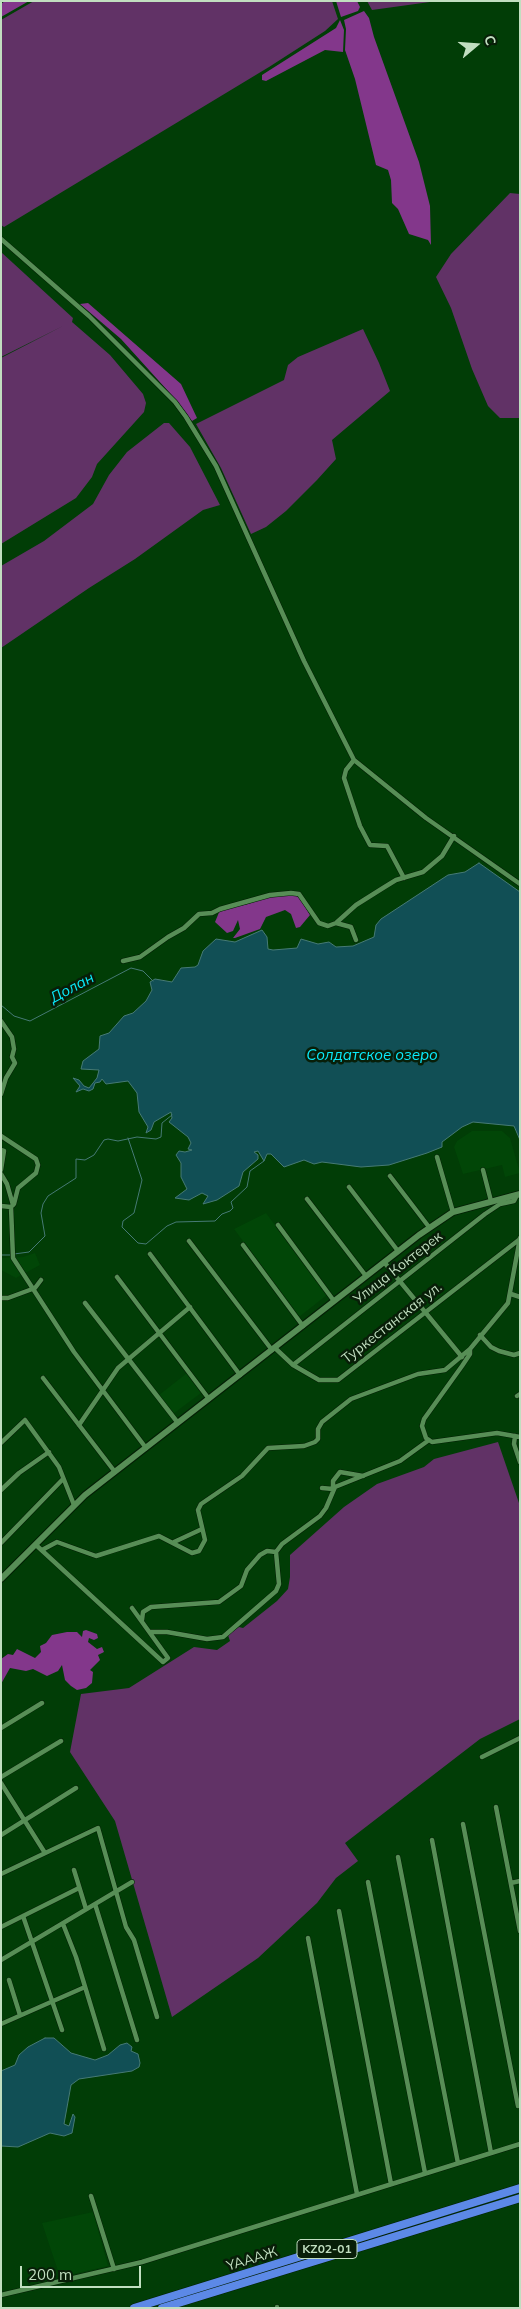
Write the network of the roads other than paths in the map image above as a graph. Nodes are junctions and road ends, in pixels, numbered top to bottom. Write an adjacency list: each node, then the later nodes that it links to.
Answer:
1 (1, 239): 2 (street)
2 (354, 760): 3 (street); 4 (street)
3 (454, 836): 4 (street); 5 (street)
4 (404, 878): 6 (street)
5 (520, 884)
6 (336, 923): 7 (street); 8 (street)
7 (356, 940)
8 (123, 961)
9 (1, 1021): 10 (street)
10 (1, 1094)
11 (1, 1136): 23 (street)
12 (1, 1150): 14 (street)
13 (438, 1157): 24 (street)
14 (1, 1170)
15 (483, 1170): 21 (street)
16 (1, 1174): 23 (street)
17 (390, 1176): 26 (street)
18 (349, 1188): 30 (street)
19 (518, 1194): 21 (main road); 36 (street, Улица Коктерек)
20 (307, 1199): 33 (street)
21 (491, 1201): 24 (main road)
22 (1, 1206): 23 (street)
23 (12, 1206): 37 (street)
24 (453, 1212): 26 (main road)
25 (278, 1225): 41 (street)
26 (429, 1227): 30 (main road)
27 (520, 1239): 38 (street); 44 (street, Туркестанская ул.)
28 (189, 1241): 48 (street, Туркестанская ул.)
29 (243, 1245): 45 (street)
30 (398, 1251): 32 (main road)
31 (150, 1254): 43 (street)
32 (384, 1262): 33 (main road); 36 (street)
33 (366, 1276): 41 (main road)
34 (117, 1277): 46 (street)
35 (41, 1280): 37 (street)
36 (400, 1281): 44 (street); 53 (street, Улица Коктерек)
37 (32, 1288): 40 (street); 56 (street)
38 (511, 1294): 39 (street); 47 (street)
39 (520, 1297)
40 (1, 1298)
41 (334, 1301): 45 (main road)
42 (85, 1303): 52 (street)
43 (190, 1307): 46 (street); 54 (street)
44 (424, 1312): 51 (street); 53 (street, Туркестанская ул.)
45 (303, 1326): 48 (main road)
46 (159, 1333): 52 (street); 57 (street)
47 (480, 1335): 49 (street); 50 (street)
48 (274, 1349): 53 (street, Туркестанская ул.); 54 (main road)
49 (470, 1349): 51 (street); 61 (street)
50 (520, 1353)
51 (462, 1357): 73 (street)
52 (128, 1359): 56 (street); 58 (street)
53 (294, 1365)
54 (240, 1375): 57 (main road)
55 (43, 1378): 59 (street)
56 (102, 1390): 59 (street); 63 (street)
57 (209, 1399): 58 (main road)
58 (178, 1423): 63 (main road)
59 (79, 1425): 66 (street)
60 (518, 1436): 61 (street); 65 (street)
61 (429, 1440): 67 (street)
62 (1, 1444): 64 (street)
63 (146, 1448): 66 (main road)
64 (48, 1452): 68 (street); 71 (street)
65 (520, 1462)
66 (115, 1472): 72 (main road)
67 (363, 1476): 70 (street); 70 (street)
68 (63, 1479): 72 (street); 75 (street)
69 (322, 1488): 70 (street)
70 (333, 1489): 78 (street)
71 (1, 1490)
72 (74, 1505): 76 (main road)
73 (202, 1529): 74 (street); 74 (street)
74 (174, 1542): 77 (street)
75 (1, 1543)
76 (36, 1545): 77 (street); 79 (main road)
77 (42, 1550): 82 (street)
78 (276, 1552): 81 (street); 82 (street)
79 (1, 1579)
80 (132, 1608): 81 (street)
81 (142, 1620): 82 (street)
82 (150, 1632)
83 (42, 1703): 84 (street)
84 (1, 1728)
85 (520, 1738): 87 (street)
86 (60, 1741): 88 (street)
87 (482, 1757)
88 (1, 1777)
89 (1, 1783): 92 (street)
90 (76, 1788): 92 (street)
91 (496, 1807): 103 (street)
92 (25, 1820): 94 (street); 96 (street)
93 (462, 1824): 125 (street)
94 (1, 1835)
95 (432, 1840): 127 (street)
96 (45, 1853): 99 (street); 105 (street)
97 (398, 1857): 128 (street)
98 (74, 1870): 104 (street)
99 (1, 1874)
100 (520, 1881): 103 (street)
101 (132, 1882): 105 (street)
102 (368, 1882): 129 (street)
103 (511, 1883): 112 (street)
104 (79, 1888): 107 (street); 109 (street)
105 (116, 1891): 106 (street); 120 (street)
106 (94, 1904): 107 (street); 123 (street)
107 (86, 1909): 110 (street)
108 (340, 1911): 130 (street)
109 (24, 1916): 111 (street); 114 (street)
110 (63, 1924): 114 (street); 117 (street)
111 (1, 1927)
112 (520, 1931)
113 (308, 1938): 132 (street)
114 (32, 1942): 115 (street); 118 (street)
115 (1, 1960)
116 (9, 1980): 119 (street)
117 (85, 1987): 118 (street); 124 (street)
118 (52, 2001): 119 (street); 122 (street)
119 (20, 2015): 121 (street)
120 (157, 2017)
121 (1, 2024)
122 (62, 2030)
123 (137, 2040)
124 (104, 2049)
125 (518, 2106)
126 (520, 2144): 127 (street)
127 (491, 2153): 128 (street)
128 (458, 2163): 129 (street)
129 (425, 2174): 130 (street)
130 (391, 2184): 132 (street)
131 (520, 2188): 137 (highway, ҮАААЖ / KZ02-01)
132 (357, 2194): 135 (street)
133 (91, 2196): 135 (street)
134 (520, 2198): 138 (highway, ҮАААЖ / KZ02-01)
135 (114, 2269): 136 (street)
136 (1, 2295)
137 (134, 2308)
138 (162, 2308)

